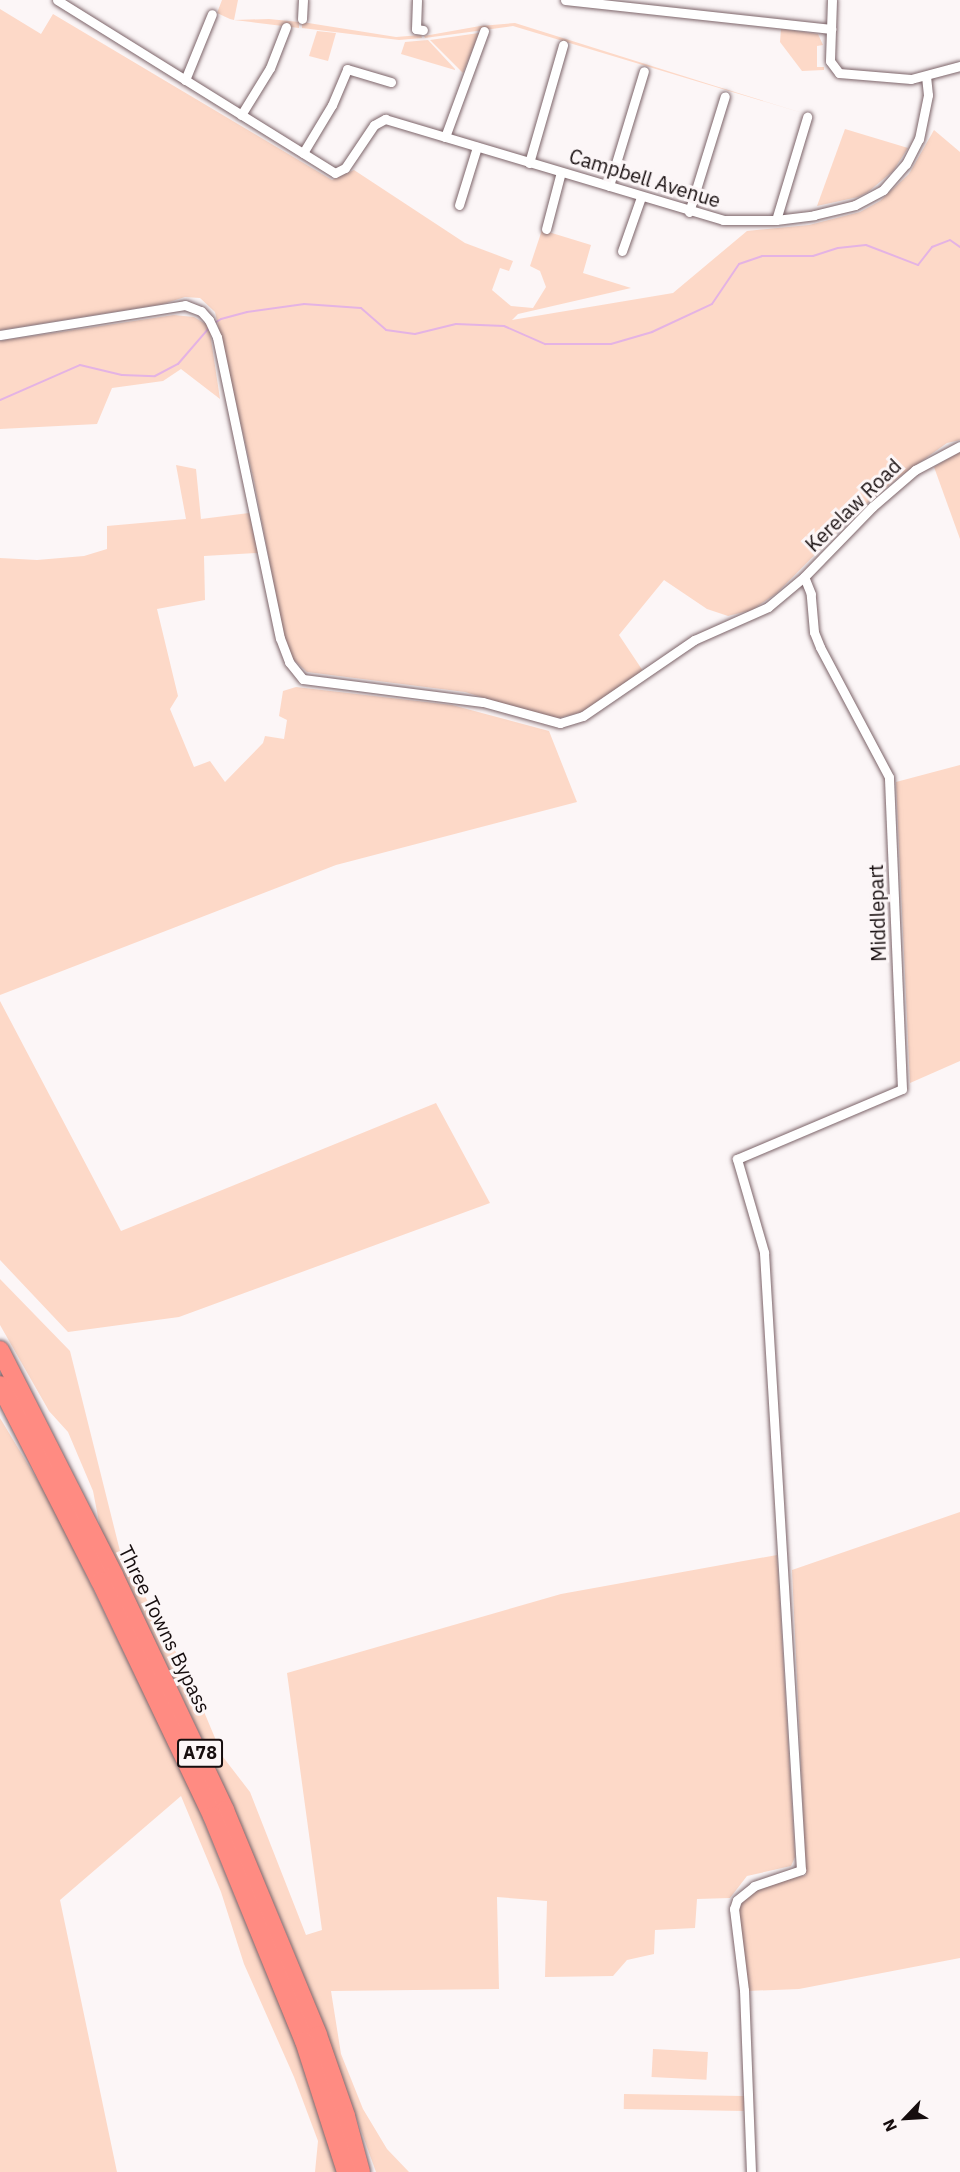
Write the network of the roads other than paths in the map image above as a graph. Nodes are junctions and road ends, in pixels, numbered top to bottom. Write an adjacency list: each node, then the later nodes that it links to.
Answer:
1 (57, 0): 16 (street)
2 (303, 0): 7 (street)
3 (417, 0): 10 (street)
4 (565, 0): 9 (street)
5 (832, 0): 9 (street)
6 (212, 14): 16 (street)
7 (302, 19)
8 (286, 27): 19 (street)
9 (831, 29): 15 (street)
10 (423, 30)
11 (484, 32): 21 (street)
12 (563, 45): 24 (street)
13 (960, 66): 15 (street)
14 (644, 71): 26 (street)
15 (926, 76): 30 (street, Campbell Avenue)
16 (185, 80): 19 (street)
17 (391, 82): 23 (street)
18 (725, 96): 29 (street)
19 (241, 115): 23 (street)
20 (807, 117): 30 (street)
21 (445, 136): 22 (street, Campbell Avenue); 23 (street, Campbell Avenue)
22 (477, 147): 24 (street, Campbell Avenue); 28 (street)
23 (303, 153)
24 (529, 163): 25 (street, Campbell Avenue)
25 (561, 172): 26 (street, Campbell Avenue); 31 (street)
26 (609, 186): 27 (street, Campbell Avenue)
27 (641, 197): 29 (street, Campbell Avenue); 32 (street)
28 (459, 205)
29 (689, 212): 30 (street, Campbell Avenue)
30 (776, 220)
31 (546, 229)
32 (622, 251)
33 (0, 335): 35 (street, Kerelaw Road)
34 (960, 446): 35 (street, Kerelaw Road)
35 (804, 577): 40 (street, Middlepart)
36 (0, 1350): 39 (highway, Three Towns Bypass / A78)
37 (0, 1384): 38 (highway, Three Towns Bypass / A78)
38 (346, 2172)
39 (361, 2172)
40 (752, 2172)

